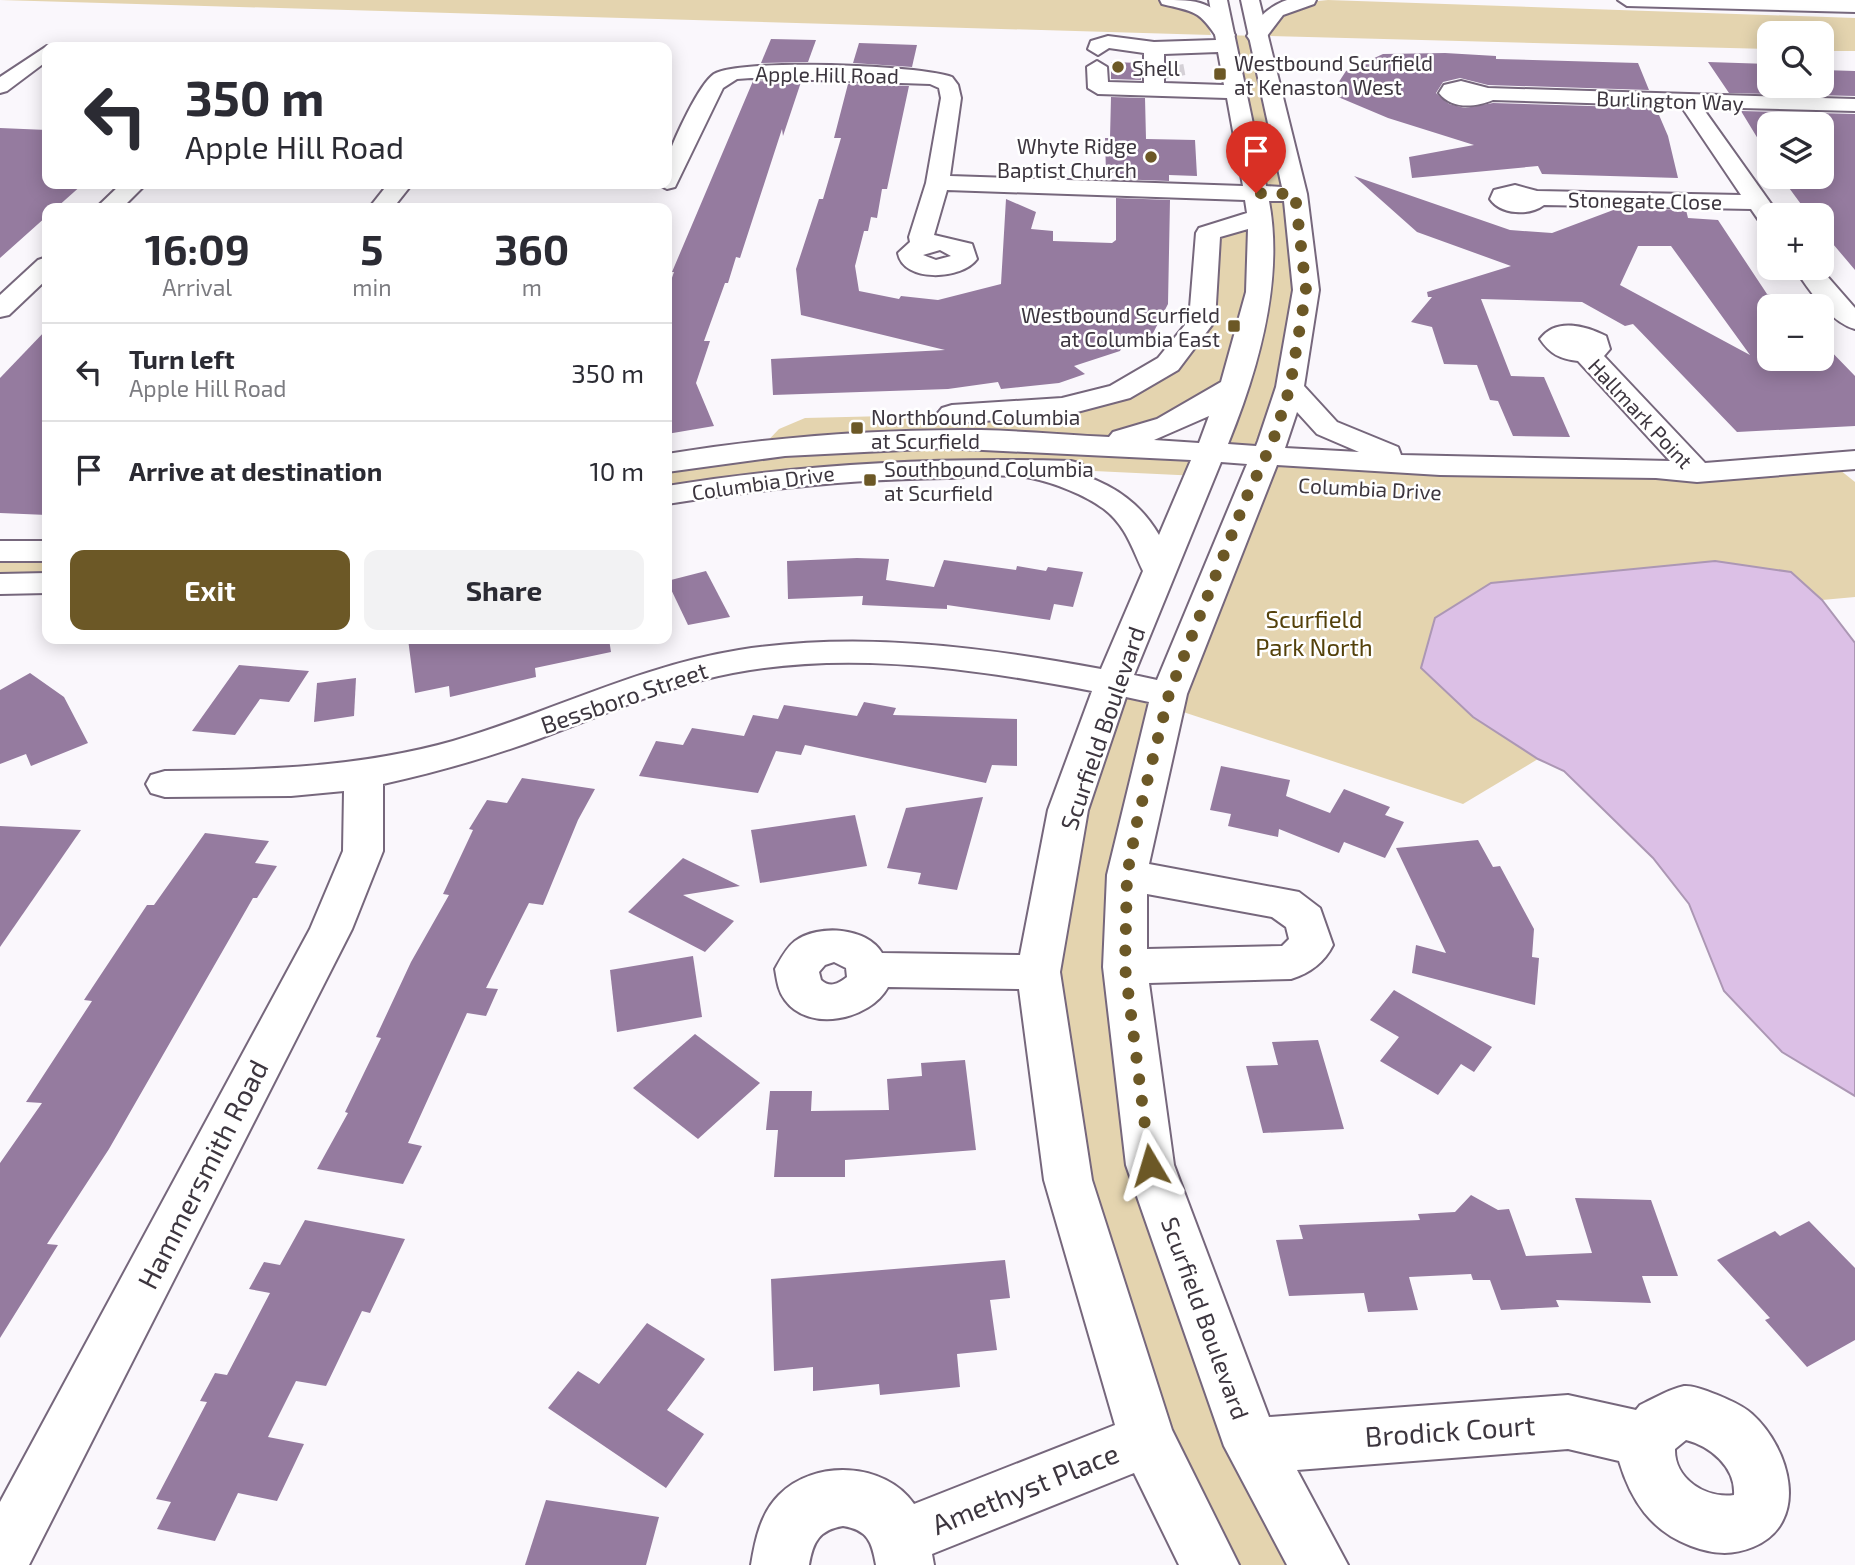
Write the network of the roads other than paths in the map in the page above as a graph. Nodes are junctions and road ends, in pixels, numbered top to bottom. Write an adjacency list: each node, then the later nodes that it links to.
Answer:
1 (1169, 0): 9 (street)
2 (1218, 0): 9 (street, Scurfield Boulevard)
3 (1250, 0): 8 (street, Scurfield Boulevard)
4 (1307, 0): 8 (street)
5 (1627, 0): 6 (street)
6 (1682, 1): 7 (street)
7 (1855, 8)
8 (1257, 36): 24 (street, Scurfield Boulevard)
9 (1226, 41): 13 (street); 16 (street, Scurfield Boulevard)
10 (12, 51): 11 (street)
11 (42, 52)
12 (42, 56): 14 (street)
13 (1177, 66): 15 (street); 15 (street); 15 (street); 16 (street)
14 (0, 87)
15 (1154, 89)
16 (1237, 92): 29 (street, Scurfield Boulevard)
17 (1485, 94): 18 (street, Burlington Way)
18 (1687, 100): 19 (street, Burlington Way); 28 (street)
19 (1855, 105)
20 (672, 171): 21 (street, Apple Hill Road)
21 (938, 183): 29 (street); 31 (street, Apple Hill Road)
22 (129, 189): 26 (street)
23 (396, 189): 27 (street)
24 (1295, 194): 29 (street); 38 (street, Scurfield Boulevard)
25 (1534, 198): 30 (street, Stonegate Close)
26 (113, 203)
27 (385, 203)
28 (1758, 203)
29 (1258, 205): 37 (street, Scurfield Boulevard); 40 (street, Columbia Drive)
30 (1757, 210)
31 (923, 244)
32 (42, 270): 34 (street)
33 (1816, 280): 35 (street)
34 (0, 309)
35 (1855, 321)
36 (1586, 353): 47 (street, Hallmark Point)
37 (1234, 386): 39 (street); 43 (street, Scurfield Boulevard)
38 (1290, 387): 44 (street); 46 (street, Scurfield Boulevard)
39 (1077, 444): 40 (street, Columbia Drive); 43 (street, Columbia Drive)
40 (759, 450): 42 (street, Columbia Drive)
41 (1855, 460): 47 (street, Columbia Drive)
42 (672, 462)
43 (1204, 464): 45 (street, Columbia Drive); 46 (street, Columbia Drive); 51 (street, Scurfield Boulevard)
44 (1440, 467): 46 (street, Columbia Drive); 47 (street, Columbia Drive)
45 (1031, 468): 48 (street, Columbia Drive); 51 (street)
46 (1260, 468): 47 (street, Columbia Drive); 55 (street, Scurfield Boulevard)
47 (1697, 472)
48 (672, 494)
49 (0, 551): 50 (street)
50 (42, 551)
51 (1159, 570): 54 (street, Scurfield Boulevard)
52 (0, 583): 53 (street)
53 (42, 583)
54 (1113, 683): 55 (street, Bessboro Street); 56 (street, Bessboro Street); 61 (street, Scurfield Boulevard)
55 (1169, 694): 58 (street, Scurfield Boulevard)
56 (364, 775): 57 (street, Bessboro Street); 66 (street, Hammersmith Road)
57 (164, 784)
58 (1127, 875): 59 (street, Scurfield Boulevard); 59 (street)
59 (1125, 967): 64 (street, Scurfield Boulevard)
60 (869, 970): 61 (street)
61 (1038, 972): 62 (street, Scurfield Boulevard)
62 (1147, 1440): 65 (street, Amethyst Place); 68 (street, Scurfield Boulevard)
63 (1647, 1440): 64 (street, Brodick Court)
64 (1252, 1446): 69 (street, Scurfield Boulevard)
65 (904, 1551): 67 (street, Amethyst Place)
66 (0, 1561)
67 (780, 1565)
68 (1210, 1565)
69 (1319, 1565)

